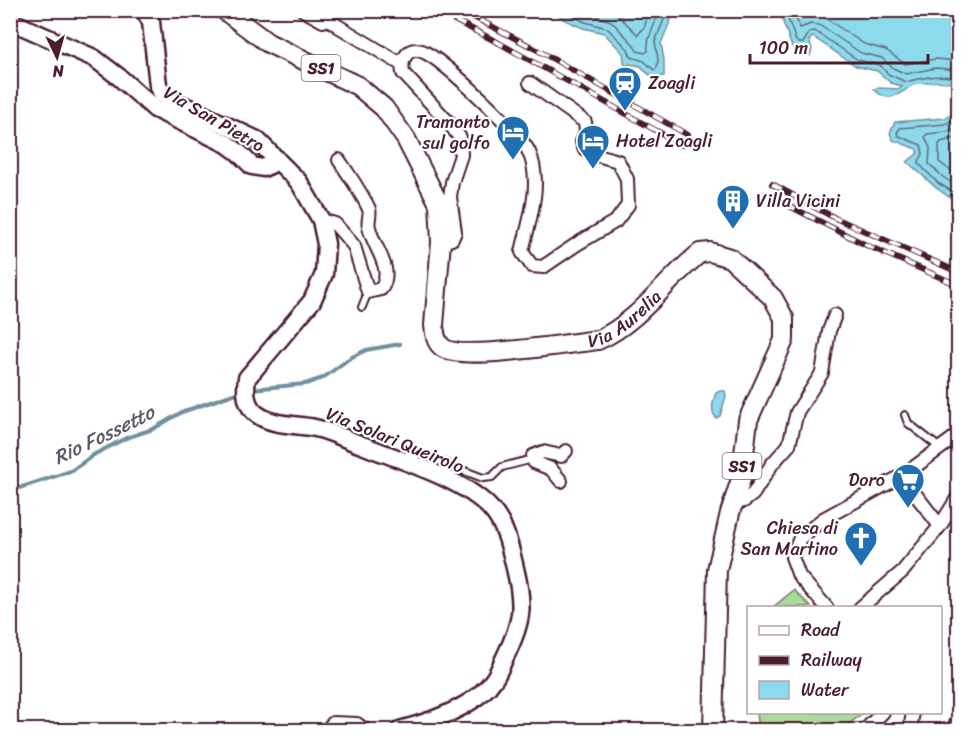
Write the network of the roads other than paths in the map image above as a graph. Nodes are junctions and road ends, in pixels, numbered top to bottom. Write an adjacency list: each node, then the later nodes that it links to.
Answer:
1 (144, 10): 9 (street, Via Solari Queirolo)
2 (224, 10): 12 (main road, Via Aurelia / SS1)
3 (303, 10): 6 (street)
4 (316, 10): 6 (street)
5 (10, 21): 9 (street, Via San Pietro)
6 (335, 24): 7 (street)
7 (401, 64): 8 (street); 12 (street)
8 (530, 83)
9 (276, 158): 11 (street, Via Solari Queirolo)
10 (339, 160): 13 (street)
11 (321, 220): 13 (street); 21 (street, Via Solari Queirolo)
12 (441, 242): 25 (main road, Via Aurelia / SS1)
13 (369, 292): 14 (lane)
14 (362, 306)
15 (835, 315): 25 (street)
16 (904, 415): 18 (lane)
17 (958, 435): 18 (street)
18 (941, 449): 22 (street)
19 (566, 451): 20 (street)
20 (534, 459): 21 (lane); 23 (street)
21 (402, 460): 34 (street, Via Solari Queirolo)
22 (901, 476): 26 (street); 27 (street)
23 (561, 481)
24 (958, 497): 26 (street)
25 (733, 504): 35 (main road, Via Aurelia / SS1)
26 (940, 526): 28 (street)
27 (825, 606)
28 (862, 606)
29 (881, 714): 36 (street)
30 (913, 714): 37 (street)
31 (958, 726): 38 (main road)
32 (327, 730): 33 (street)
33 (365, 730)
34 (400, 730)
35 (713, 730)
36 (866, 730)
37 (910, 730)
38 (956, 730)

